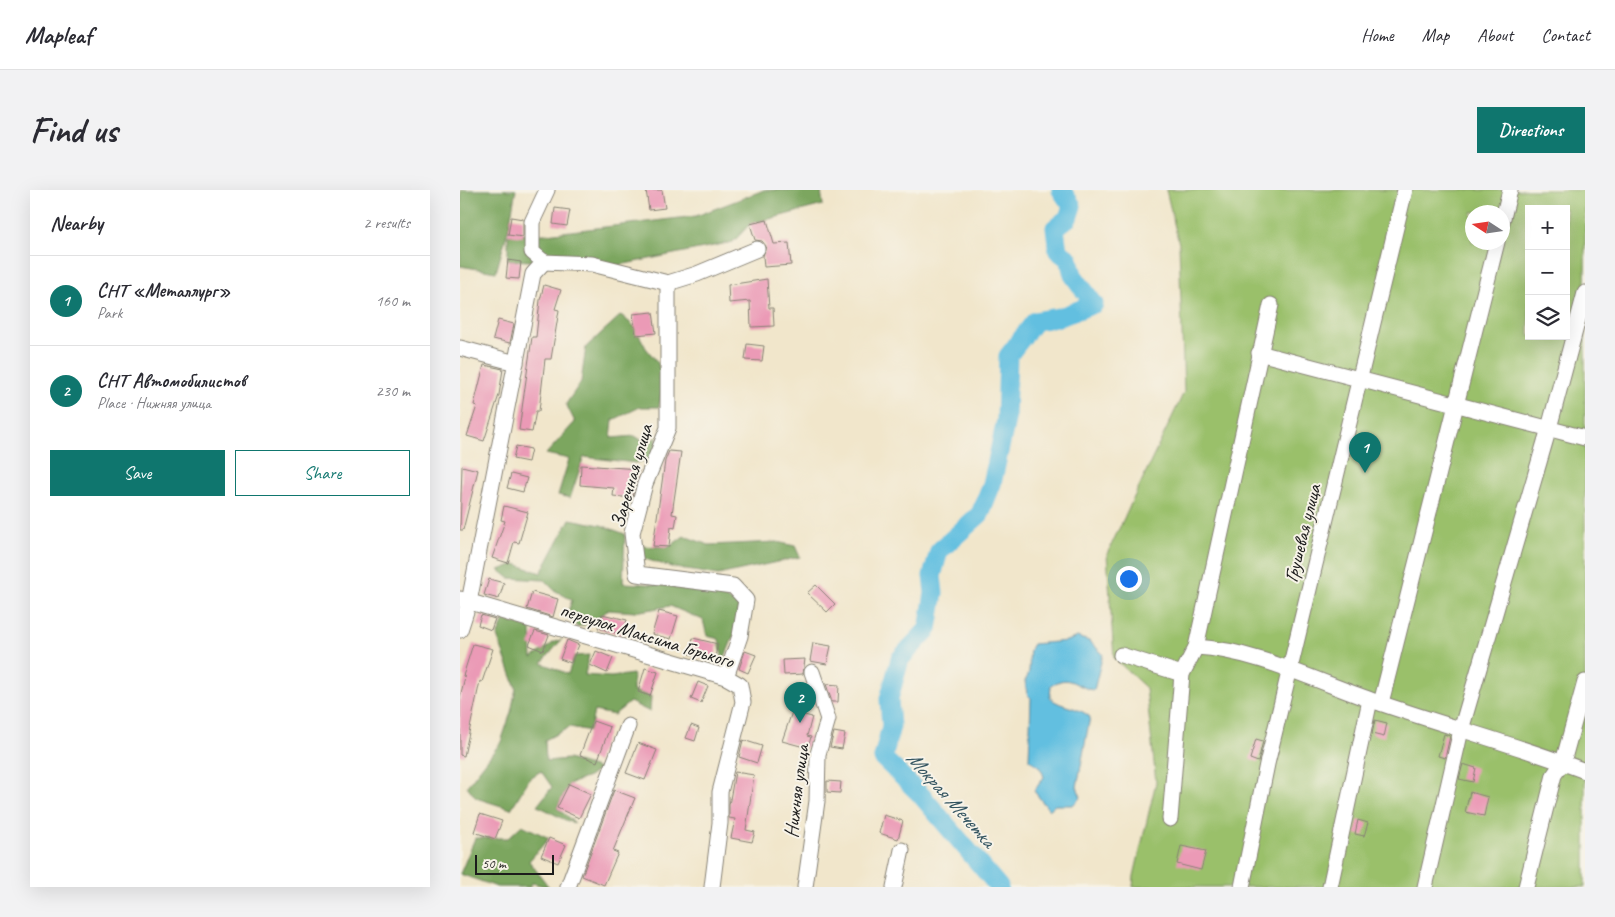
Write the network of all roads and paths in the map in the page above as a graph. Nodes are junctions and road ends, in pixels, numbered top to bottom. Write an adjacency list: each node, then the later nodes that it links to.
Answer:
1 (547, 190): 7 (street)
2 (1405, 190): 14 (street, Грушевая улица)
3 (1510, 190): 4 (street)
4 (1506, 205)
5 (757, 249): 8 (street)
6 (1495, 250): 15 (street)
7 (544, 262): 8 (street); 13 (street)
8 (668, 283): 25 (street, Заречная улица)
9 (1585, 293): 16 (street)
10 (1271, 305): 12 (street)
11 (460, 348): 13 (street)
12 (1259, 353): 14 (street); 20 (street)
13 (516, 363): 18 (street)
14 (1360, 380): 15 (street); 22 (street, Грушевая улица)
15 (1458, 405): 16 (street); 27 (street)
16 (1549, 428): 17 (street); 29 (street)
17 (1585, 438)
18 (464, 600): 19 (street); 25 (street, переулок Максима Горького)
19 (460, 630)
20 (1196, 647): 22 (street); 24 (street)
21 (1121, 655): 24 (street)
22 (1289, 670): 27 (street); 38 (street, Грушевая улица)
23 (812, 672): 36 (street, Нижняя улица)
24 (1182, 674): 32 (street)
25 (726, 677): 35 (street, переулок Максима Горького)
26 (1585, 682): 30 (street)
27 (1375, 702): 29 (street); 39 (street)
28 (628, 726): 34 (street)
29 (1461, 730): 30 (street); 40 (street)
30 (1563, 762): 31 (street); 41 (street)
31 (1585, 771)
32 (1170, 819)
33 (902, 850): 37 (street)
34 (568, 887)
35 (712, 887)
36 (805, 887)
37 (894, 887)
38 (1242, 887)
39 (1330, 887)
40 (1425, 887)
41 (1526, 887)

